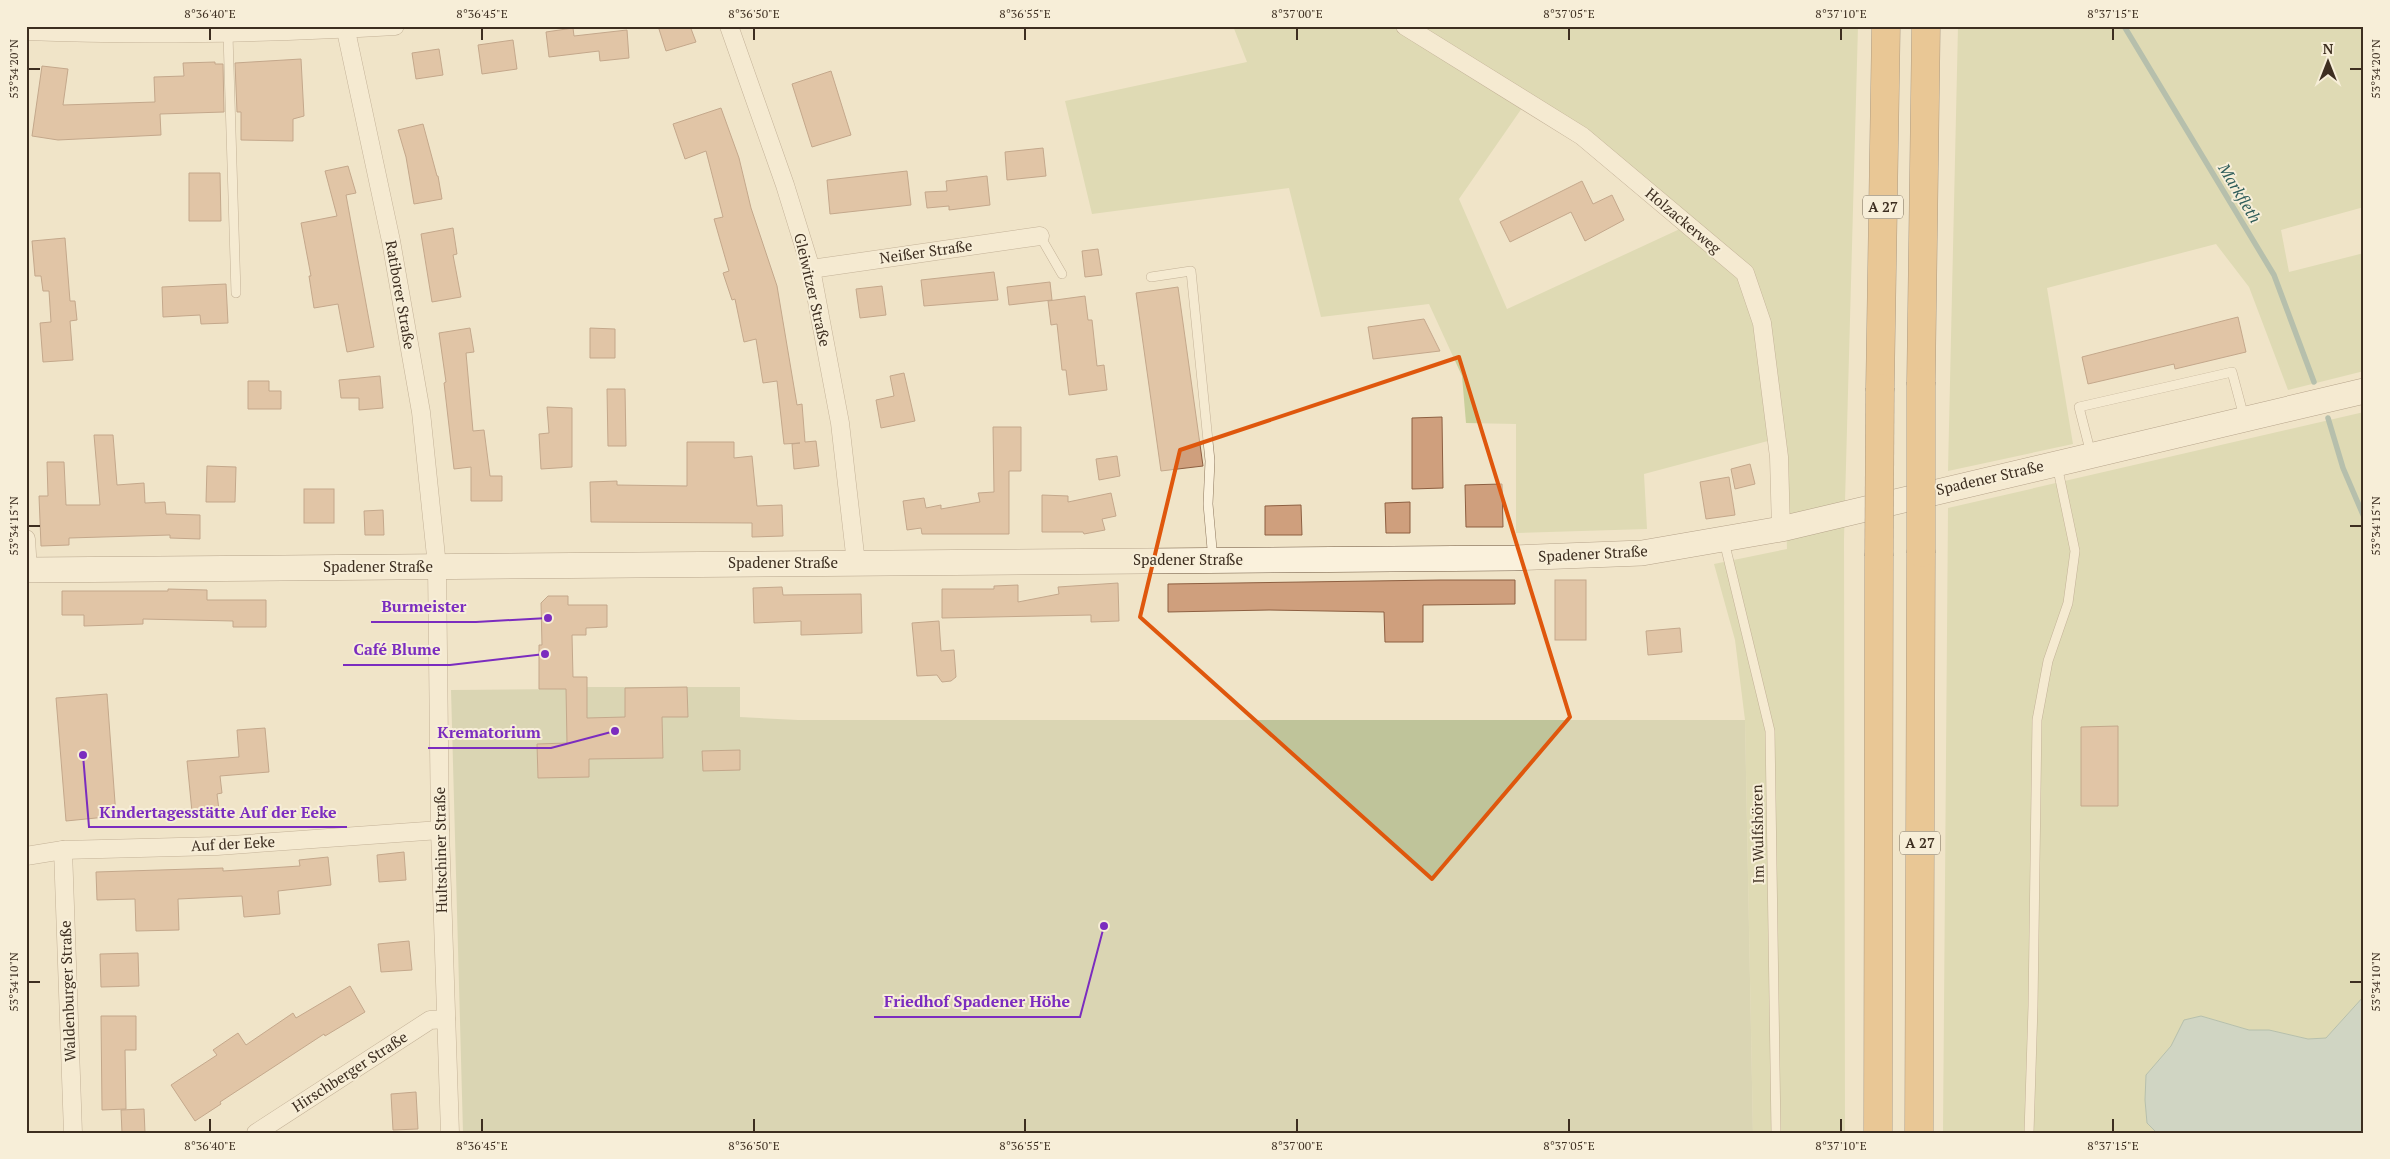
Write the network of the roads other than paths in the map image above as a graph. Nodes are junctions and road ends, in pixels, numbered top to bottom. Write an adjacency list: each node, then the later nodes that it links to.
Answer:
1 (395, 26): 6 (street)
2 (729, 26): 10 (street, Gleiwitzer Straße)
3 (1405, 26): 18 (street, Holzackerweg)
4 (1886, 26): 33 (highway, A 27, bridge)
5 (1926, 26): 34 (highway, A 27, bridge)
6 (346, 28): 8 (street); 23 (street, Ratiborer Straße)
7 (26, 31): 8 (street)
8 (228, 35): 13 (lane)
9 (1040, 236): 10 (street, Neißer Straße); 11 (lane)
10 (811, 269): 22 (street, Gleiwitzer Straße)
11 (1062, 274)
12 (1151, 277): 21 (lane)
13 (236, 294)
14 (2364, 391): 15 (street, Spadener Straße)
15 (2244, 418): 16 (street, Spadener Straße); 16 (lane)
16 (2091, 454): 17 (street, Spadener Straße)
17 (2057, 462): 18 (street, Spadener Straße); 35 (lane)
18 (1781, 529): 20 (street, Spadener Straße)
19 (26, 539): 24 (street)
20 (1723, 540): 21 (street, Spadener Straße); 32 (lane, Im Wulfshören)
21 (1213, 560): 22 (street, Spadener Straße)
22 (856, 563): 23 (street, Spadener Straße)
23 (437, 566): 24 (street, Spadener Straße); 25 (street, Hultschiner Straße)
24 (27, 570)
25 (440, 830): 26 (street, Auf der Eeke); 28 (street, Hultschiner Straße)
26 (63, 850): 27 (street, Auf der Eeke); 29 (street, Waldenburger Straße)
27 (26, 856)
28 (446, 1019): 30 (street, Hirschberger Straße); 31 (street, Hultschiner Straße)
29 (73, 1133)
30 (256, 1133)
31 (450, 1133)
32 (1776, 1133)
33 (1878, 1133)
34 (1919, 1133)
35 (2029, 1133)

